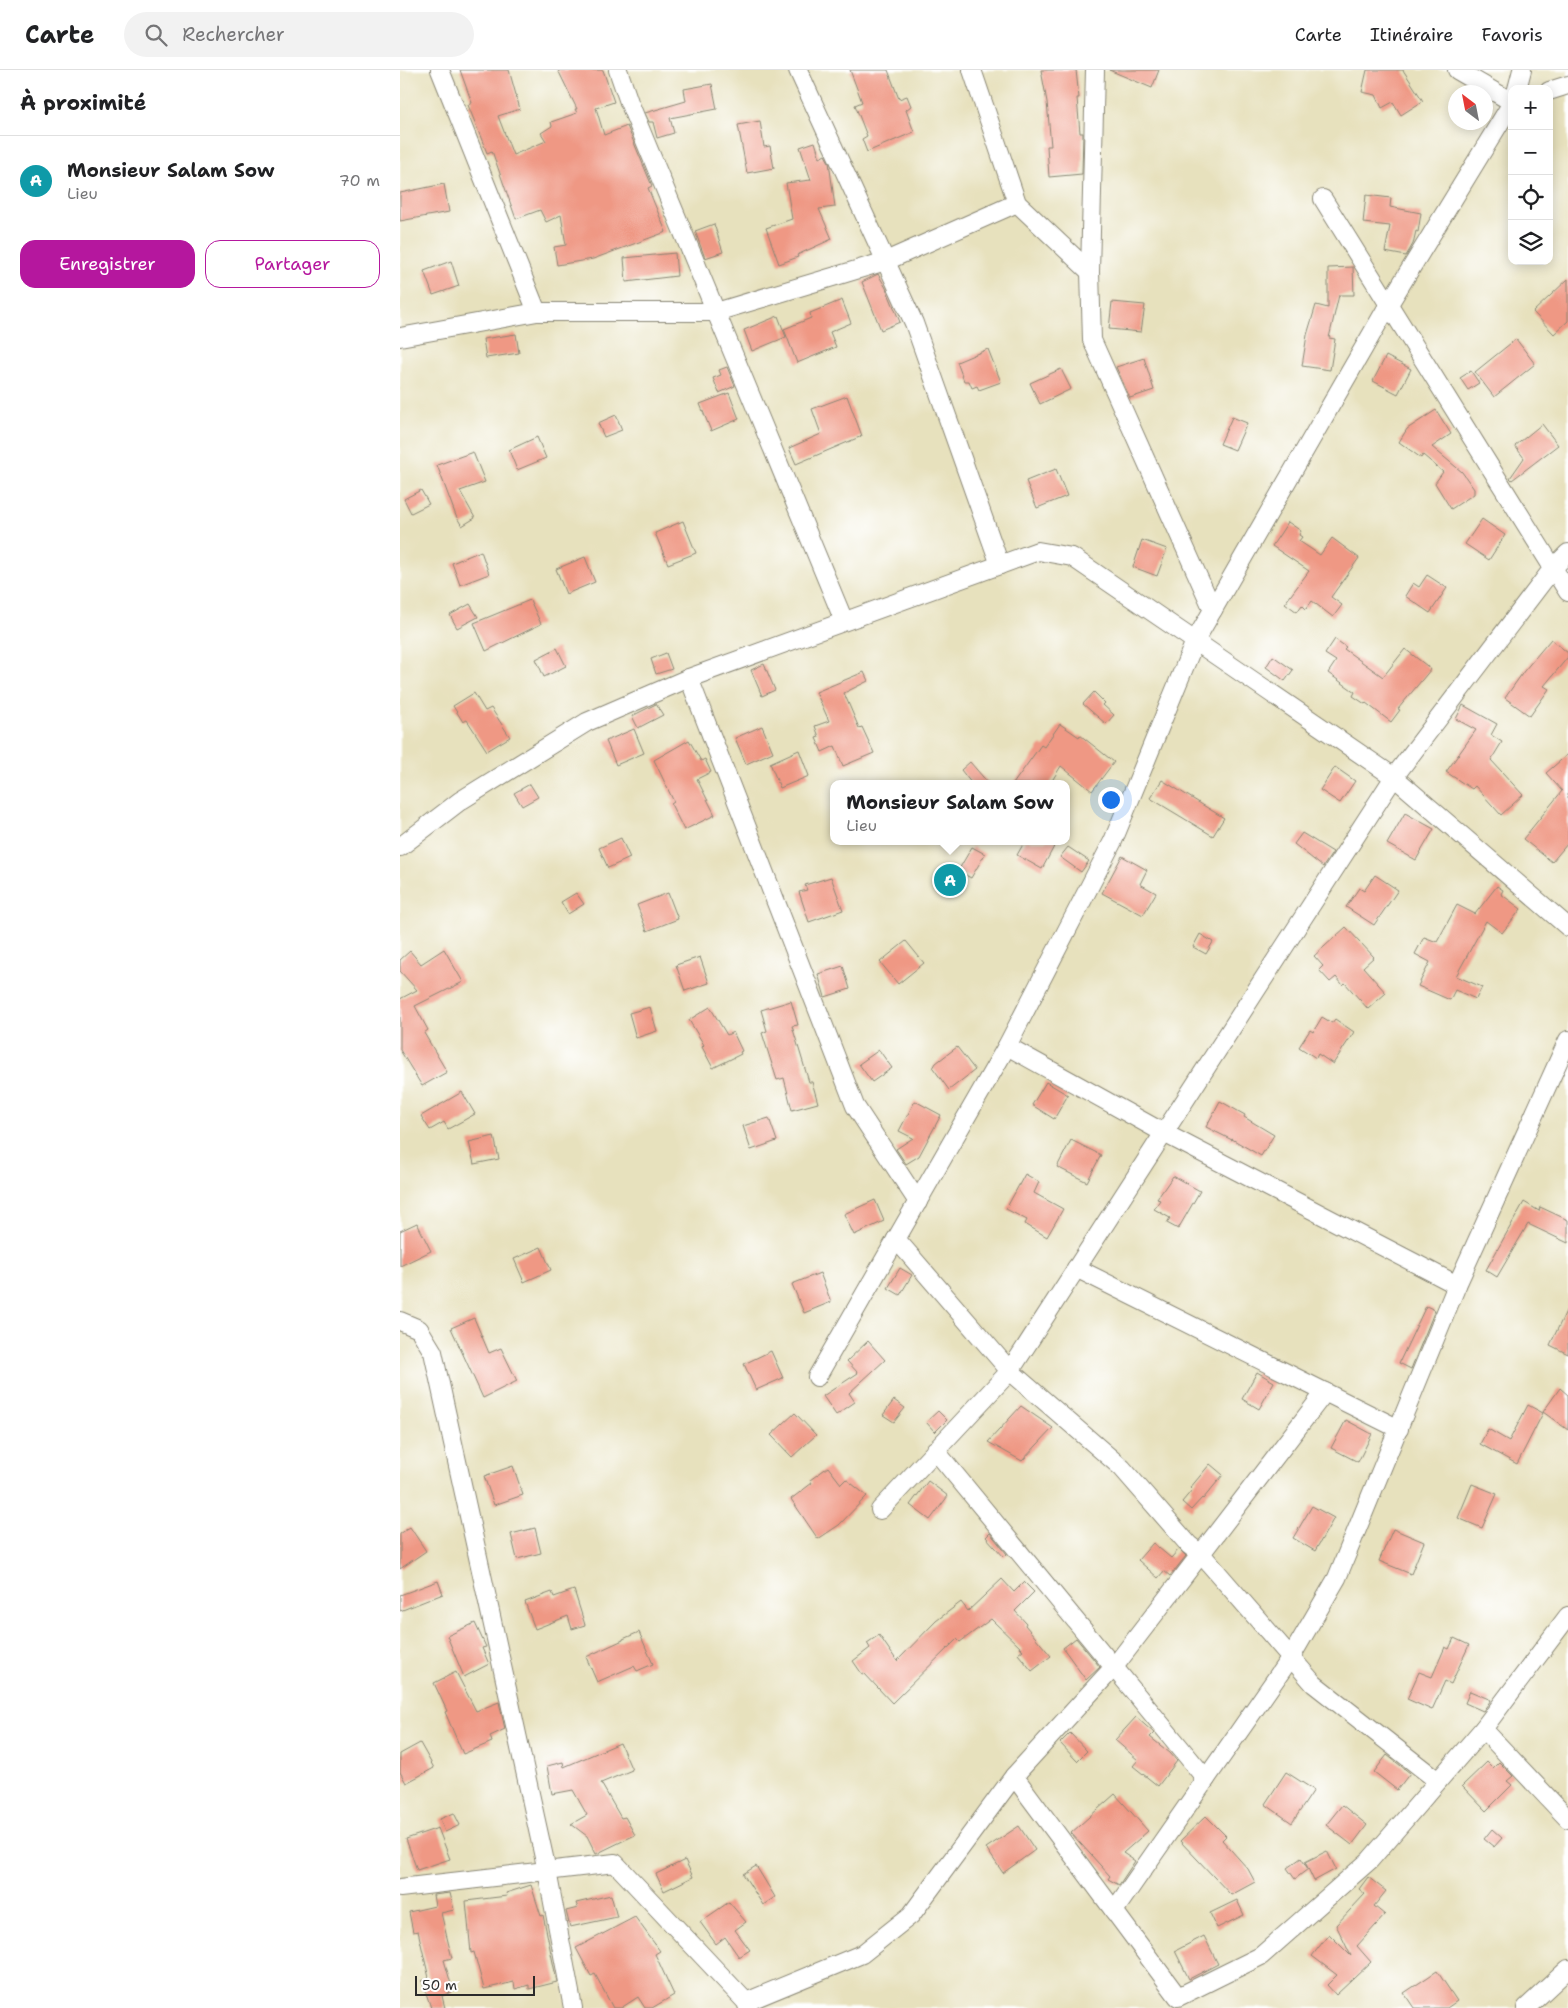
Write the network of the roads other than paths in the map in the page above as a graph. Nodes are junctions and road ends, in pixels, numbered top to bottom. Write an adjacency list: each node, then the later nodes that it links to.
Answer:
1 (440, 70): 18 (street)
2 (618, 70): 19 (street)
3 (798, 70): 15 (street)
4 (972, 70): 14 (street)
5 (1095, 70): 16 (street)
6 (1457, 70): 11 (street)
7 (1522, 70): 8 (street)
8 (1518, 85)
9 (1568, 85): 10 (street)
10 (1553, 90)
11 (1508, 101)
12 (1508, 110): 17 (street)
13 (1323, 199): 17 (street)
14 (1017, 203): 15 (street); 16 (street)
15 (886, 262): 19 (street); 22 (street)
16 (1090, 272): 25 (street)
17 (1389, 304): 23 (street); 25 (street)
18 (537, 312): 19 (street); 20 (street)
19 (716, 312): 26 (street)
20 (400, 337)
21 (1568, 553): 23 (street)
22 (1000, 565): 26 (street); 27 (street)
23 (1553, 568): 24 (street); 29 (street)
24 (1568, 592)
25 (1213, 610): 27 (street)
26 (844, 621): 28 (street)
27 (1195, 641): 29 (street); 33 (street)
28 (689, 678): 30 (street); 35 (street)
29 (1394, 777): 31 (street); 34 (street)
30 (400, 847)
31 (1568, 927)
32 (1568, 1040): 38 (street)
33 (1007, 1046): 34 (street); 35 (street)
34 (1164, 1132): 37 (street); 38 (street)
35 (918, 1202): 36 (street)
36 (896, 1239): 40 (street); 41 (street)
37 (1076, 1268): 40 (street); 42 (street)
38 (1458, 1285): 43 (street)
39 (400, 1321): 55 (street)
40 (1010, 1371): 44 (street); 46 (street)
41 (817, 1376)
42 (1325, 1392): 43 (street); 46 (street)
43 (1398, 1429): 48 (street)
44 (935, 1450): 45 (street); 49 (street)
45 (880, 1510)
46 (1202, 1555): 48 (street); 49 (street)
47 (1568, 1616): 50 (street)
48 (1291, 1657): 52 (street); 53 (street)
49 (1114, 1667): 51 (street); 52 (street)
50 (1483, 1729): 53 (street); 54 (street)
51 (1014, 1776): 57 (street); 59 (street)
52 (1206, 1779): 57 (street)
53 (1438, 1780): 57 (street)
54 (1568, 1819)
55 (547, 1872): 56 (street); 59 (street); 60 (street)
56 (400, 1888)
57 (1114, 1911)
58 (1568, 1969): 61 (street)
59 (747, 2005)
60 (574, 2008)
61 (1526, 2008)

